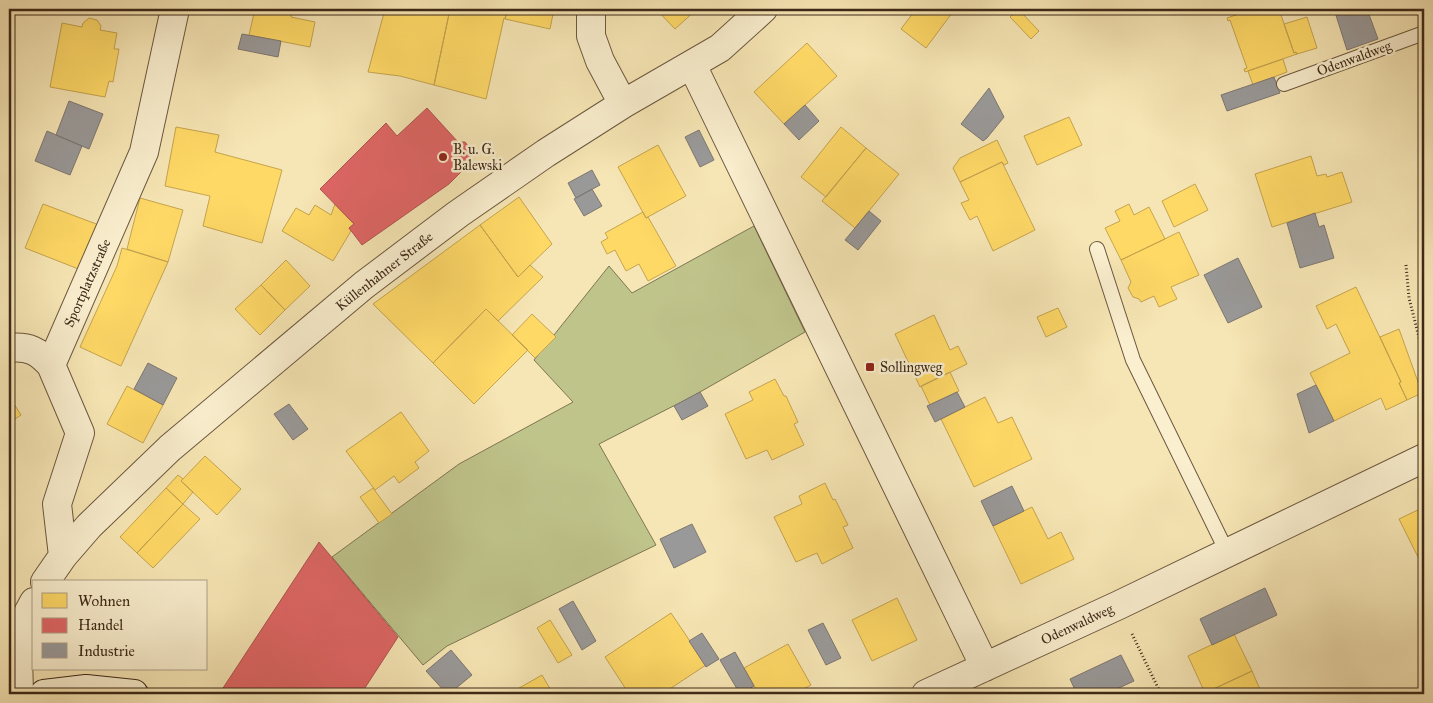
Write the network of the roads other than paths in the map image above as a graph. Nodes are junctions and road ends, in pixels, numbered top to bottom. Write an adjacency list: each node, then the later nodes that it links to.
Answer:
1 (175, 9): 10 (street, Sportplatzstraße)
2 (590, 9): 7 (street)
3 (763, 9): 5 (street, Küllenhahner Straße)
4 (1424, 33): 6 (lane, Odenwaldweg)
5 (692, 65): 7 (street, Küllenhahner Straße); 16 (street)
6 (1284, 84)
7 (623, 104): 13 (street, Küllenhahner Straße)
8 (1097, 249): 12 (lane)
9 (9, 348): 10 (street)
10 (51, 365): 13 (street)
11 (1424, 458): 12 (street, Odenwaldweg)
12 (1227, 552): 16 (street, Odenwaldweg)
13 (63, 556): 14 (street, Küllenhahner Straße)
14 (46, 580)
15 (32, 606): 17 (street)
16 (985, 667): 20 (street, Odenwaldweg)
17 (19, 694)
18 (44, 694): 19 (street)
19 (134, 694)
20 (926, 694)

